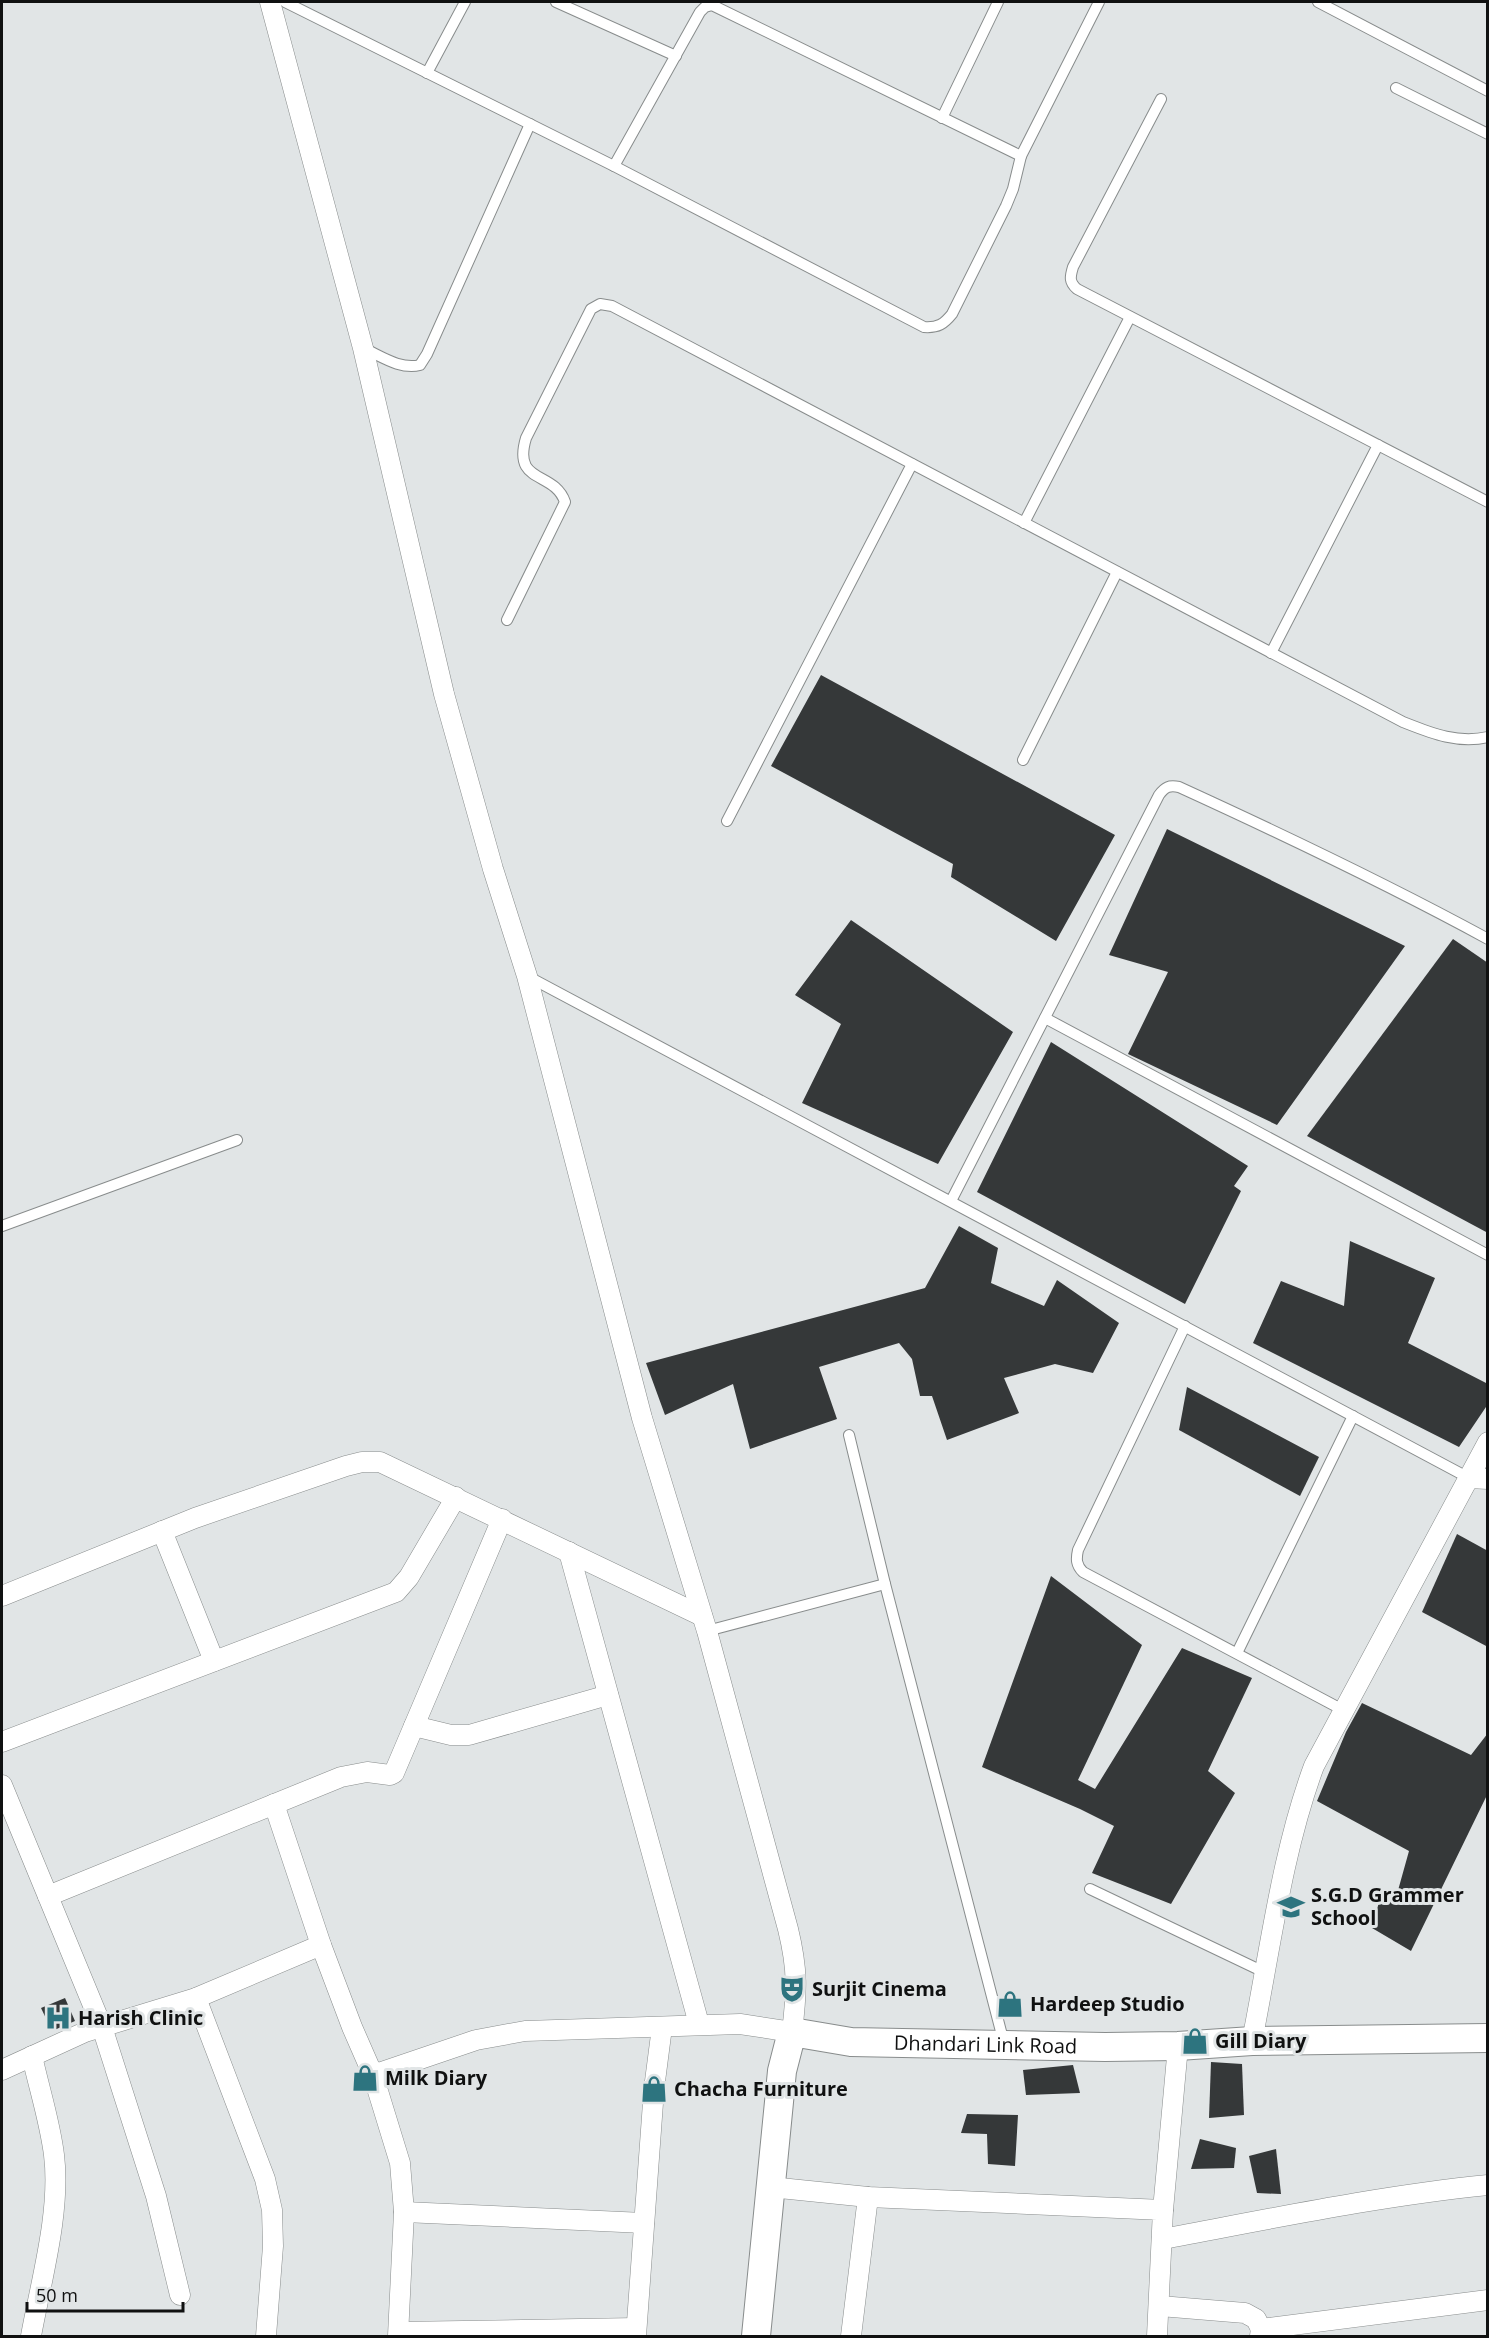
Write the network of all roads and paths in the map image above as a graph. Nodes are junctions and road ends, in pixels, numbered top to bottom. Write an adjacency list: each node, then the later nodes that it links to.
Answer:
1 (270, 2): 19 (street)
2 (285, 2): 9 (lane)
3 (465, 2): 9 (lane)
4 (556, 2): 8 (lane)
5 (998, 2): 13 (lane)
6 (1099, 2): 16 (lane)
7 (1318, 2): 11 (lane)
8 (676, 56): 13 (lane); 17 (lane)
9 (427, 73): 14 (lane)
10 (1396, 88): 15 (lane)
11 (1488, 91)
12 (1161, 99): 18 (lane)
13 (942, 118): 16 (lane)
14 (530, 124): 17 (lane); 19 (lane)
15 (1488, 134)
16 (1020, 156): 17 (lane)
17 (614, 166)
18 (1130, 316): 20 (lane); 23 (lane)
19 (363, 348): 31 (street)
20 (1378, 445): 22 (lane); 26 (lane)
21 (912, 464): 23 (lane); 25 (lane); 29 (lane)
22 (1488, 502)
23 (1024, 523): 24 (lane)
24 (1117, 572): 26 (lane); 28 (lane)
25 (507, 620)
26 (1271, 653): 27 (lane)
27 (1488, 738)
28 (1023, 760)
29 (728, 822)
30 (1488, 939): 32 (lane)
31 (527, 976): 34 (lane); 48 (street)
32 (1045, 1018): 34 (lane); 36 (lane)
33 (237, 1140): 35 (lane)
34 (951, 1201): 37 (lane)
35 (2, 1226)
36 (1488, 1255)
37 (1185, 1326): 38 (lane); 49 (lane)
38 (1353, 1416): 41 (lane); 49 (lane)
39 (849, 1435): 46 (lane)
40 (1488, 1442): 41 (street)
41 (1478, 1478): 52 (street)
42 (456, 1497): 43 (street); 44 (street); 50 (street)
43 (502, 1519): 45 (street); 53 (street)
44 (162, 1531): 47 (street); 50 (street)
45 (569, 1552): 48 (street); 51 (street)
46 (885, 1584): 48 (lane); 68 (lane)
47 (2, 1596)
48 (704, 1624): 65 (street)
49 (1237, 1653): 52 (lane)
50 (214, 1661): 54 (street)
51 (608, 1695): 53 (street); 62 (street)
52 (1343, 1710): 60 (street)
53 (414, 1726): 56 (street)
54 (2, 1742)
55 (2, 1785): 58 (street)
56 (274, 1804): 58 (street); 59 (street)
57 (1090, 1890): 60 (lane)
58 (48, 1896): 64 (street)
59 (321, 1946): 61 (street); 72 (street)
60 (1266, 1973): 67 (street)
61 (196, 1998): 64 (street); 87 (street)
62 (699, 2024): 63 (street); 65 (street)
63 (662, 2026): 72 (street); 78 (street)
64 (102, 2027): 70 (street); 80 (street)
65 (792, 2032): 68 (street, Dhandari Link Road); 74 (street)
66 (1488, 2037): 67 (street, Dhandari Link Road)
67 (1252, 2041): 69 (street, Dhandari Link Road)
68 (1005, 2046): 69 (street, Dhandari Link Road)
69 (1178, 2046): 76 (street)
70 (32, 2056): 71 (street); 86 (street)
71 (2, 2070)
72 (373, 2075): 77 (street)
73 (1488, 2185): 79 (street)
74 (771, 2187): 75 (street); 88 (street)
75 (868, 2197): 76 (street); 89 (street)
76 (1163, 2210): 79 (street)
77 (404, 2212): 78 (street); 85 (street)
78 (645, 2223): 83 (street)
79 (1162, 2239): 82 (street)
80 (180, 2295)
81 (1488, 2300): 84 (street)
82 (1160, 2306): 84 (street); 90 (street)
83 (636, 2332): 85 (street)
84 (1260, 2333)
85 (398, 2334)
86 (31, 2337)
87 (266, 2337)
88 (756, 2337)
89 (851, 2337)
90 (1157, 2337)

